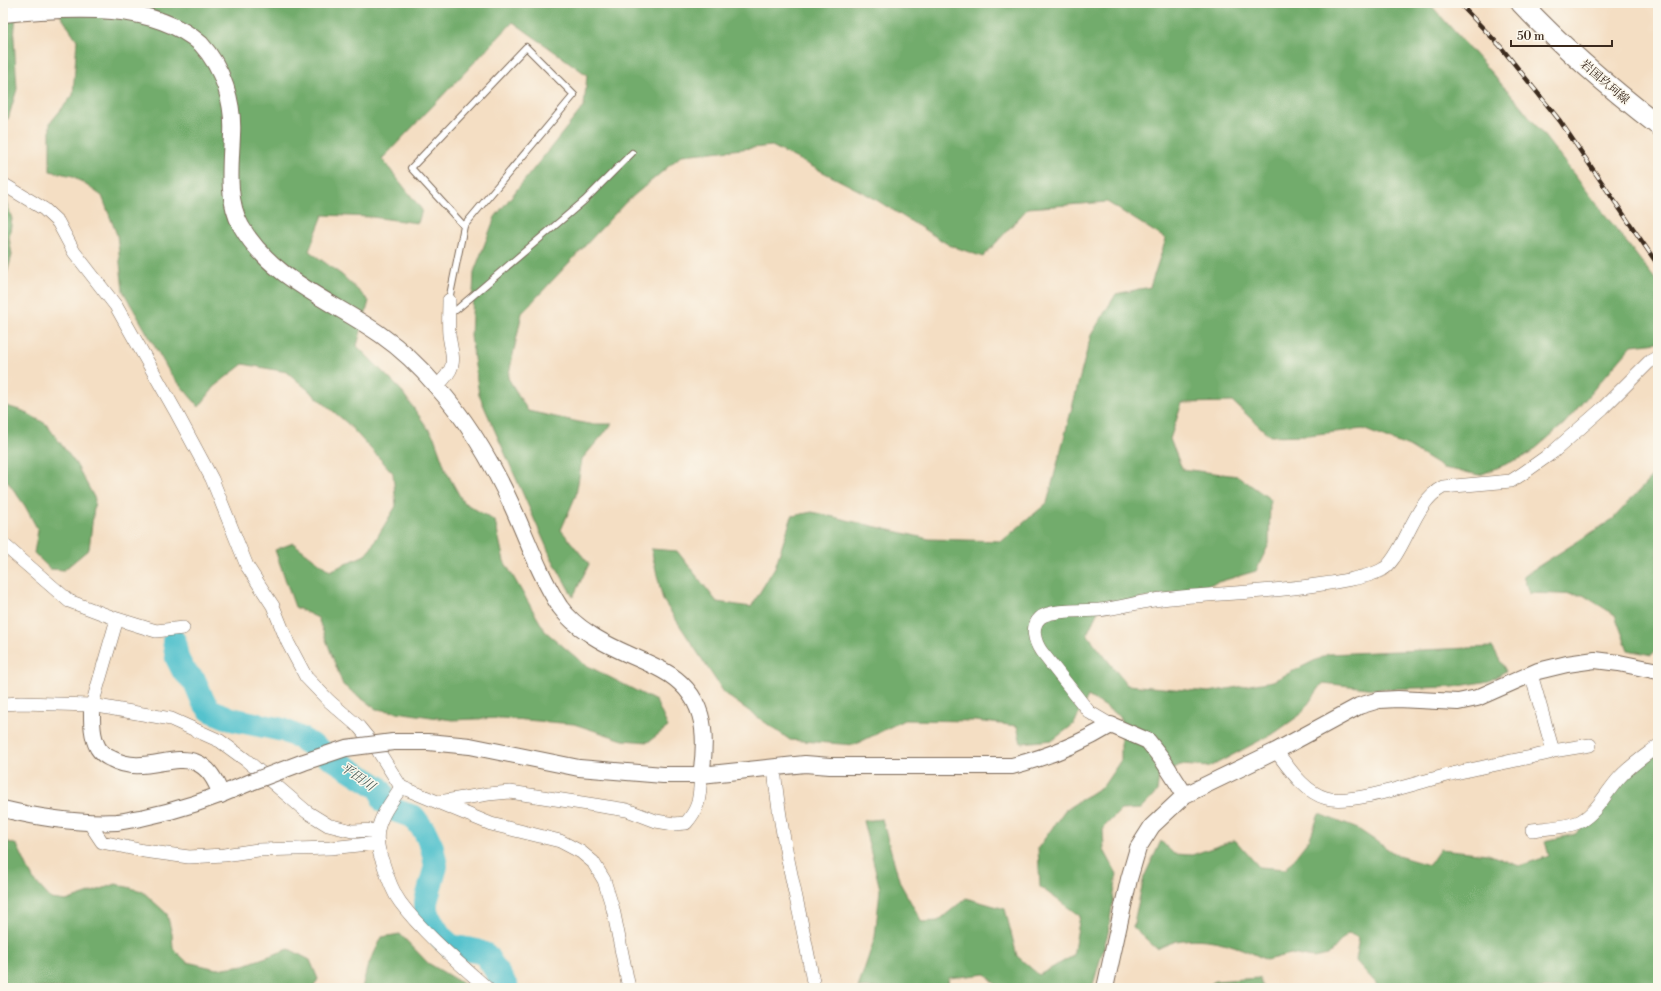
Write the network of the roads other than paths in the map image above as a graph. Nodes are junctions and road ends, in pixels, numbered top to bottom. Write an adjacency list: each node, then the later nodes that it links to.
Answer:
1 (1521, 3): 3 (main road, 岩国玖珂線)
2 (3, 14): 9 (street)
3 (1658, 126)
4 (632, 153): 7 (lane)
5 (3, 184): 24 (street)
6 (464, 226): 6 (lane); 7 (lane)
7 (449, 305): 9 (street)
8 (1658, 357): 17 (street)
9 (437, 386): 23 (street)
10 (3, 544): 11 (street)
11 (117, 619): 12 (street); 16 (street)
12 (183, 628)
13 (1658, 670): 14 (street)
14 (1531, 674): 20 (street); 21 (street)
15 (3, 704): 16 (street)
16 (92, 706): 25 (street); 31 (street)
17 (1111, 725): 22 (street); 26 (street)
18 (1590, 745): 21 (street)
19 (1658, 746): 30 (street)
20 (1276, 751): 21 (street); 26 (street)
21 (1553, 751)
22 (774, 767): 23 (street); 34 (street)
23 (701, 775): 25 (street, bridge); 27 (street)
24 (401, 787): 27 (street); 31 (street)
25 (221, 795): 29 (street)
26 (1185, 795): 35 (street)
27 (439, 802): 33 (street)
28 (3, 809): 29 (street)
29 (88, 821): 31 (street)
30 (1532, 830)
31 (378, 837): 32 (street)
32 (487, 988)
33 (629, 988)
34 (814, 988)
35 (1105, 988)

